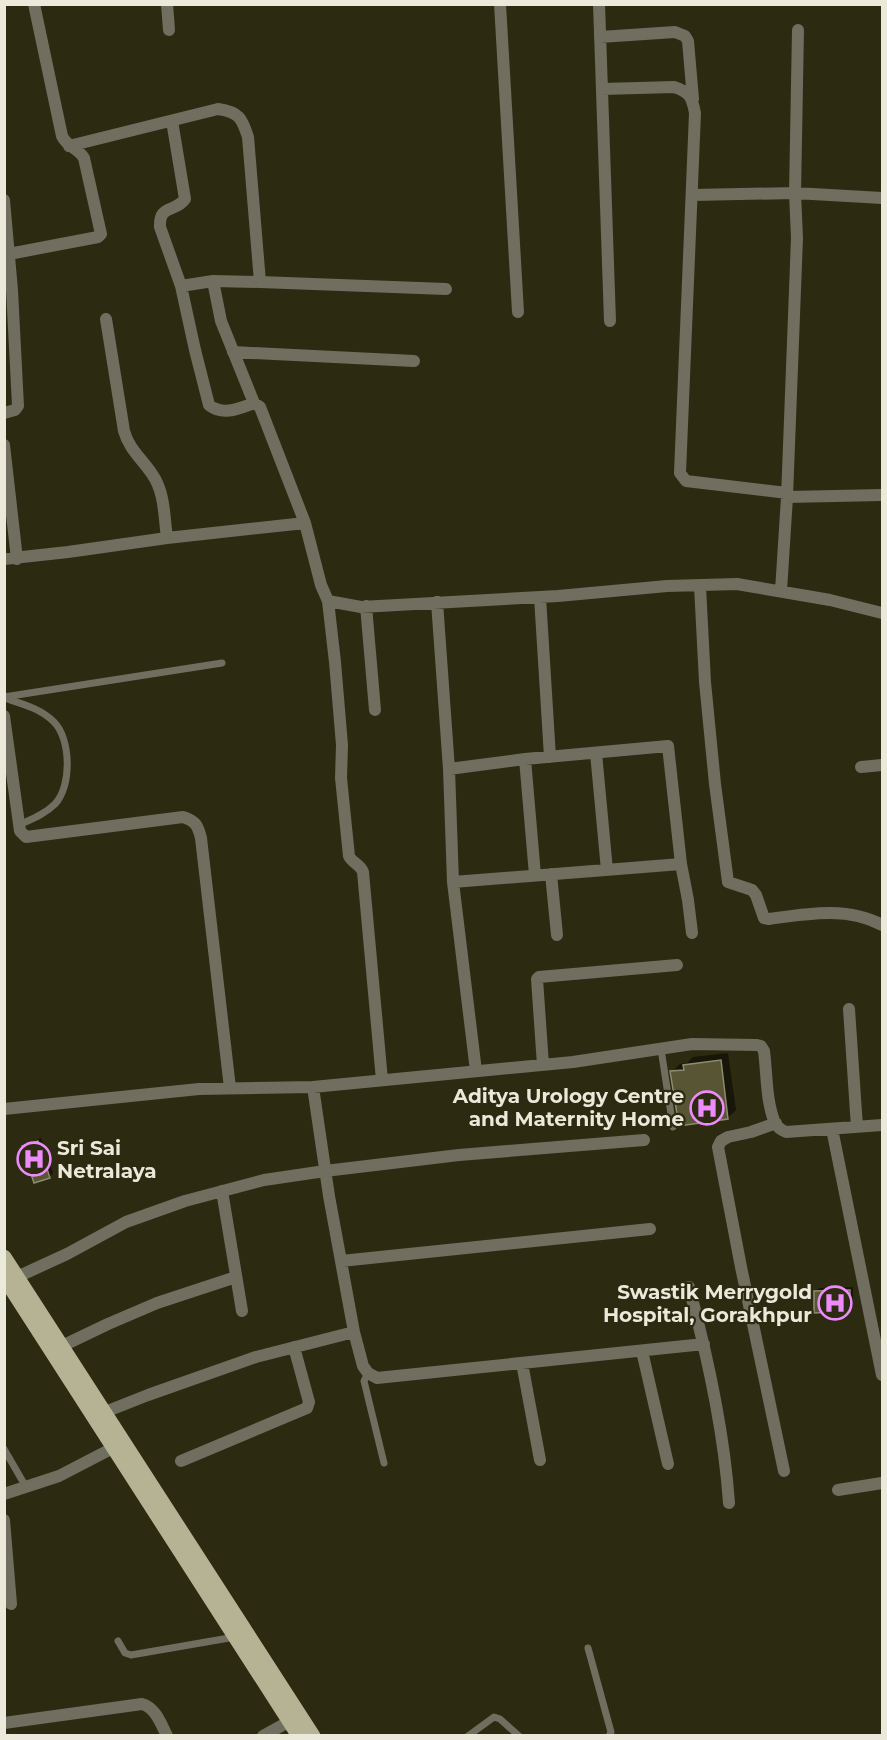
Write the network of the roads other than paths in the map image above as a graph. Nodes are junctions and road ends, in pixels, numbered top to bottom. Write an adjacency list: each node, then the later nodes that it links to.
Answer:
1 (34, 4): 11 (street)
2 (167, 4): 5 (street)
3 (500, 4): 21 (street)
4 (599, 4): 7 (street)
5 (169, 30)
6 (798, 30): 12 (street)
7 (600, 37): 8 (street); 9 (street)
8 (602, 89): 9 (street); 23 (street)
9 (693, 100): 13 (street)
10 (172, 121): 11 (street); 18 (street); 19 (street)
11 (69, 146): 16 (street)
12 (795, 193): 13 (street); 14 (street); 29 (street)
13 (692, 195): 29 (street)
14 (882, 198)
15 (4, 200): 16 (street)
16 (9, 254): 27 (street)
17 (213, 281): 18 (street); 19 (street); 24 (street)
18 (260, 282): 20 (street)
19 (181, 286): 26 (street)
20 (446, 289)
21 (518, 312)
22 (106, 319): 32 (street)
23 (610, 321)
24 (233, 352): 25 (street); 26 (street)
25 (414, 362)
26 (254, 404): 31 (street)
27 (4, 413)
28 (4, 445): 33 (street)
29 (787, 495): 30 (street); 35 (street)
30 (882, 495)
31 (305, 523): 32 (street); 37 (street)
32 (167, 538): 33 (street)
33 (11, 559)
34 (700, 585): 35 (street); 36 (street); 57 (street)
35 (781, 591): 40 (street)
36 (540, 597): 38 (street); 46 (street)
37 (328, 601): 39 (street); 65 (street)
38 (438, 603): 39 (street); 50 (street)
39 (366, 606): 43 (street)
40 (882, 613)
41 (222, 663): 42 (lane)
42 (4, 698): 51 (lane)
43 (375, 710)
44 (4, 716): 51 (street)
45 (596, 753): 46 (street); 52 (street); 53 (street)
46 (550, 757): 47 (street)
47 (525, 759): 50 (street); 55 (street)
48 (882, 765): 49 (street)
49 (861, 767)
50 (449, 769): 56 (street)
51 (19, 825): 67 (street)
52 (681, 864): 53 (street); 58 (street)
53 (607, 870): 54 (street)
54 (551, 874): 55 (street); 59 (street)
55 (535, 875): 56 (street)
56 (453, 882): 64 (street)
57 (882, 925)
58 (692, 933)
59 (557, 935)
60 (677, 965): 63 (street)
61 (849, 1010): 72 (street)
62 (661, 1049): 63 (street); 69 (street); 71 (lane)
63 (543, 1065): 64 (street)
64 (476, 1071): 65 (street)
65 (382, 1080): 66 (street)
66 (313, 1087): 67 (street); 75 (street)
67 (230, 1089): 68 (street)
68 (4, 1109)
69 (776, 1123): 73 (street); 99 (street)
70 (882, 1125): 72 (street)
71 (673, 1127)
72 (857, 1127): 73 (street)
73 (832, 1130): 91 (street)
74 (644, 1140): 75 (street)
75 (325, 1171): 76 (street); 79 (street)
76 (222, 1191): 80 (street); 81 (street)
77 (650, 1229): 79 (street)
78 (4, 1257): 80 (main road)
79 (341, 1262): 84 (street)
80 (11, 1277): 86 (main road); 93 (main road)
81 (236, 1277): 83 (street); 86 (street)
82 (689, 1287): 85 (street)
83 (242, 1311)
84 (354, 1332): 87 (street); 90 (street)
85 (704, 1344): 88 (street); 104 (street)
86 (62, 1346): 92 (main road)
87 (294, 1347): 92 (street); 96 (street)
88 (642, 1351): 89 (street); 98 (street)
89 (522, 1363): 90 (street); 95 (street)
90 (368, 1373): 97 (lane)
91 (882, 1375)
92 (105, 1412): 115 (main road)
93 (113, 1448): 101 (street); 107 (main road)
94 (4, 1449): 101 (lane)
95 (540, 1460)
96 (181, 1461)
97 (384, 1462)
98 (668, 1464)
99 (784, 1471)
100 (882, 1483): 102 (street)
101 (26, 1487): 103 (street)
102 (838, 1490)
103 (4, 1494)
104 (729, 1503)
105 (4, 1520): 106 (street)
106 (11, 1604)
107 (235, 1637): 108 (lane); 110 (main road)
108 (118, 1641)
109 (588, 1648): 118 (lane)
110 (290, 1721): 113 (street); 114 (main road)
111 (4, 1723): 112 (street)
112 (167, 1736)
113 (263, 1736)
114 (299, 1736)
115 (314, 1736)
116 (468, 1736): 117 (lane)
117 (519, 1736)
118 (609, 1736)

